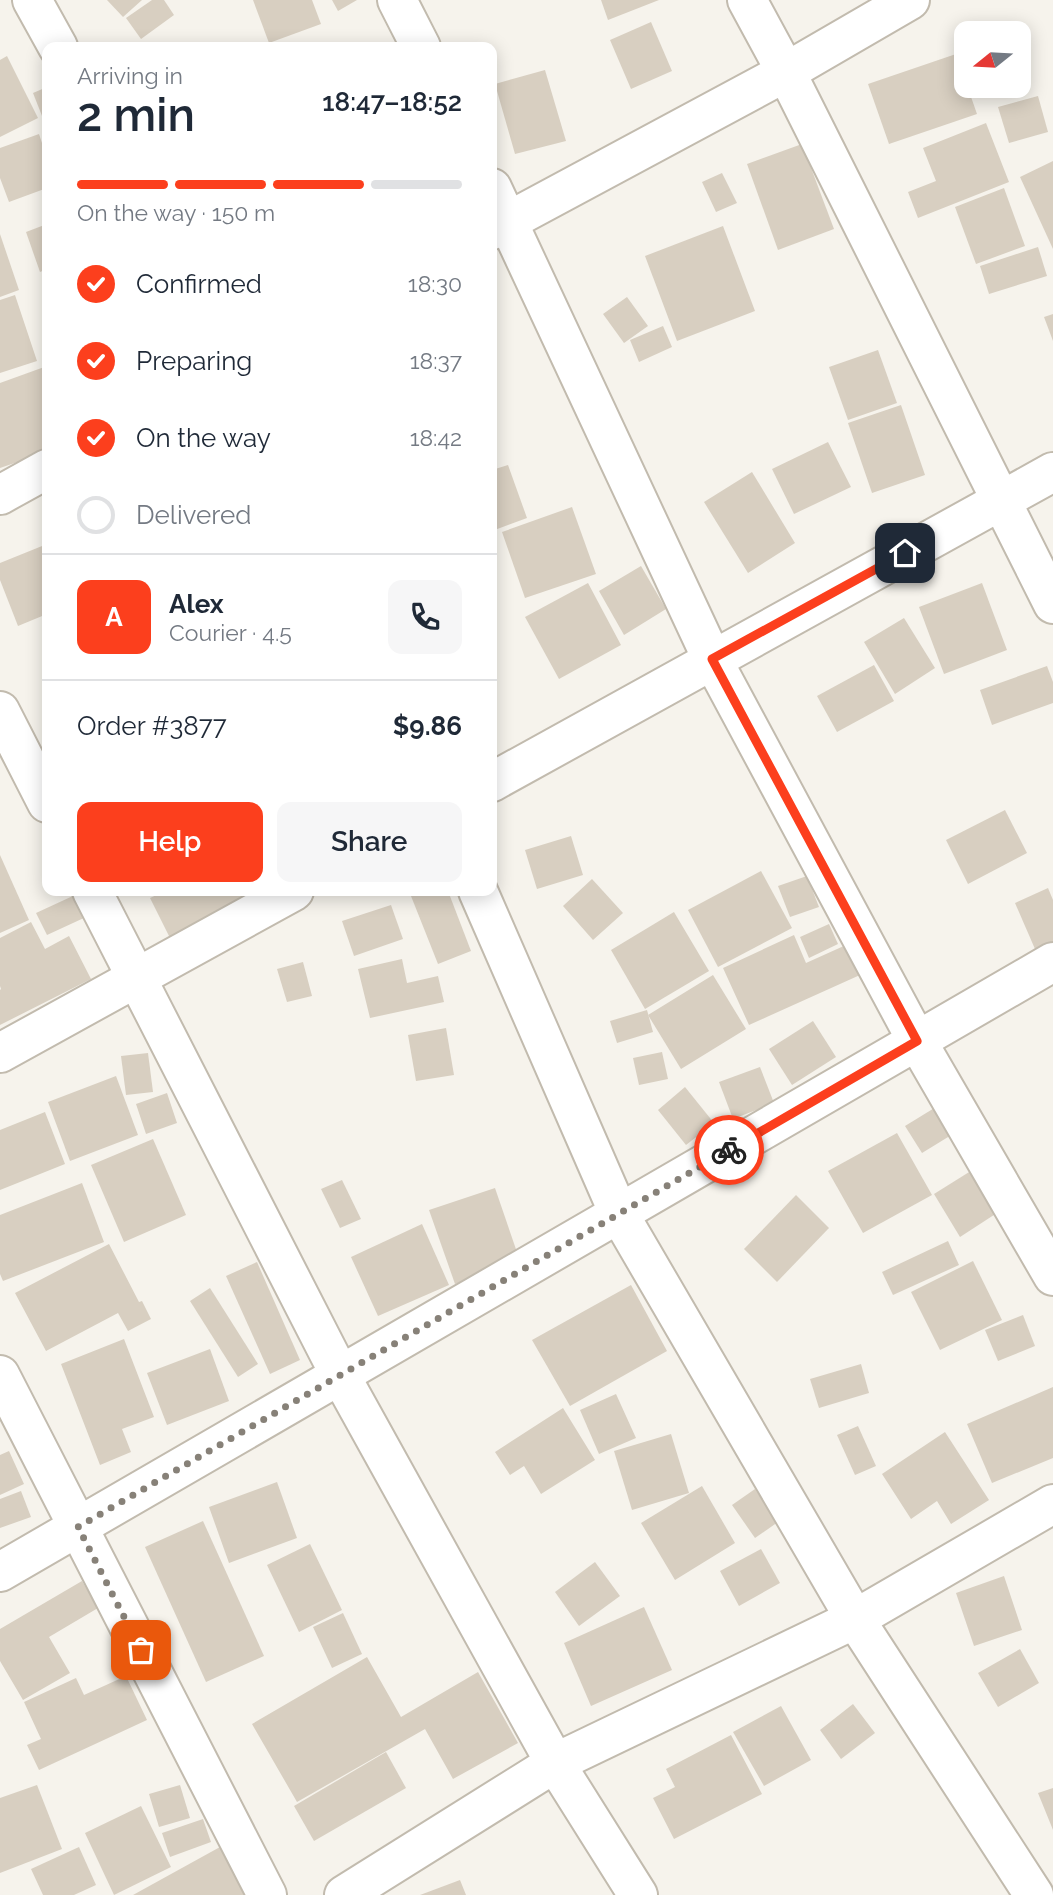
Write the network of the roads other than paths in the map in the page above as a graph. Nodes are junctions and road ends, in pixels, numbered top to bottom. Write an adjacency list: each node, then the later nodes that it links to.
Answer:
1 (33, 0): 5 (street)
2 (397, 0): 6 (street)
3 (747, 0): 7 (street)
4 (910, 0): 7 (street)
5 (55, 42)
6 (418, 42)
7 (786, 72): 8 (street); 12 (street)
8 (500, 226): 14 (street)
9 (42, 472): 11 (street)
10 (1053, 472): 12 (street)
11 (0, 495)
12 (1001, 500): 13 (street); 14 (street)
13 (1053, 604)
14 (712, 659): 16 (street); 23 (street)
15 (0, 711): 17 (street)
16 (497, 779)
17 (42, 793)
18 (95, 896): 22 (street)
19 (285, 896): 22 (street)
20 (480, 896): 25 (street)
21 (1053, 962): 23 (street)
22 (137, 978): 24 (street); 28 (street)
23 (917, 1041): 25 (street); 26 (street)
24 (0, 1053)
25 (619, 1214): 28 (street); 32 (street)
26 (1053, 1276)
27 (0, 1375): 30 (street)
28 (340, 1375): 30 (street); 33 (street)
29 (1053, 1504): 32 (street)
30 (78, 1527): 31 (street); 35 (street)
31 (0, 1572)
32 (855, 1619): 33 (street); 34 (street)
33 (555, 1763): 36 (street); 37 (street)
34 (1033, 1888)
35 (267, 1895)
36 (344, 1895)
37 (638, 1895)

